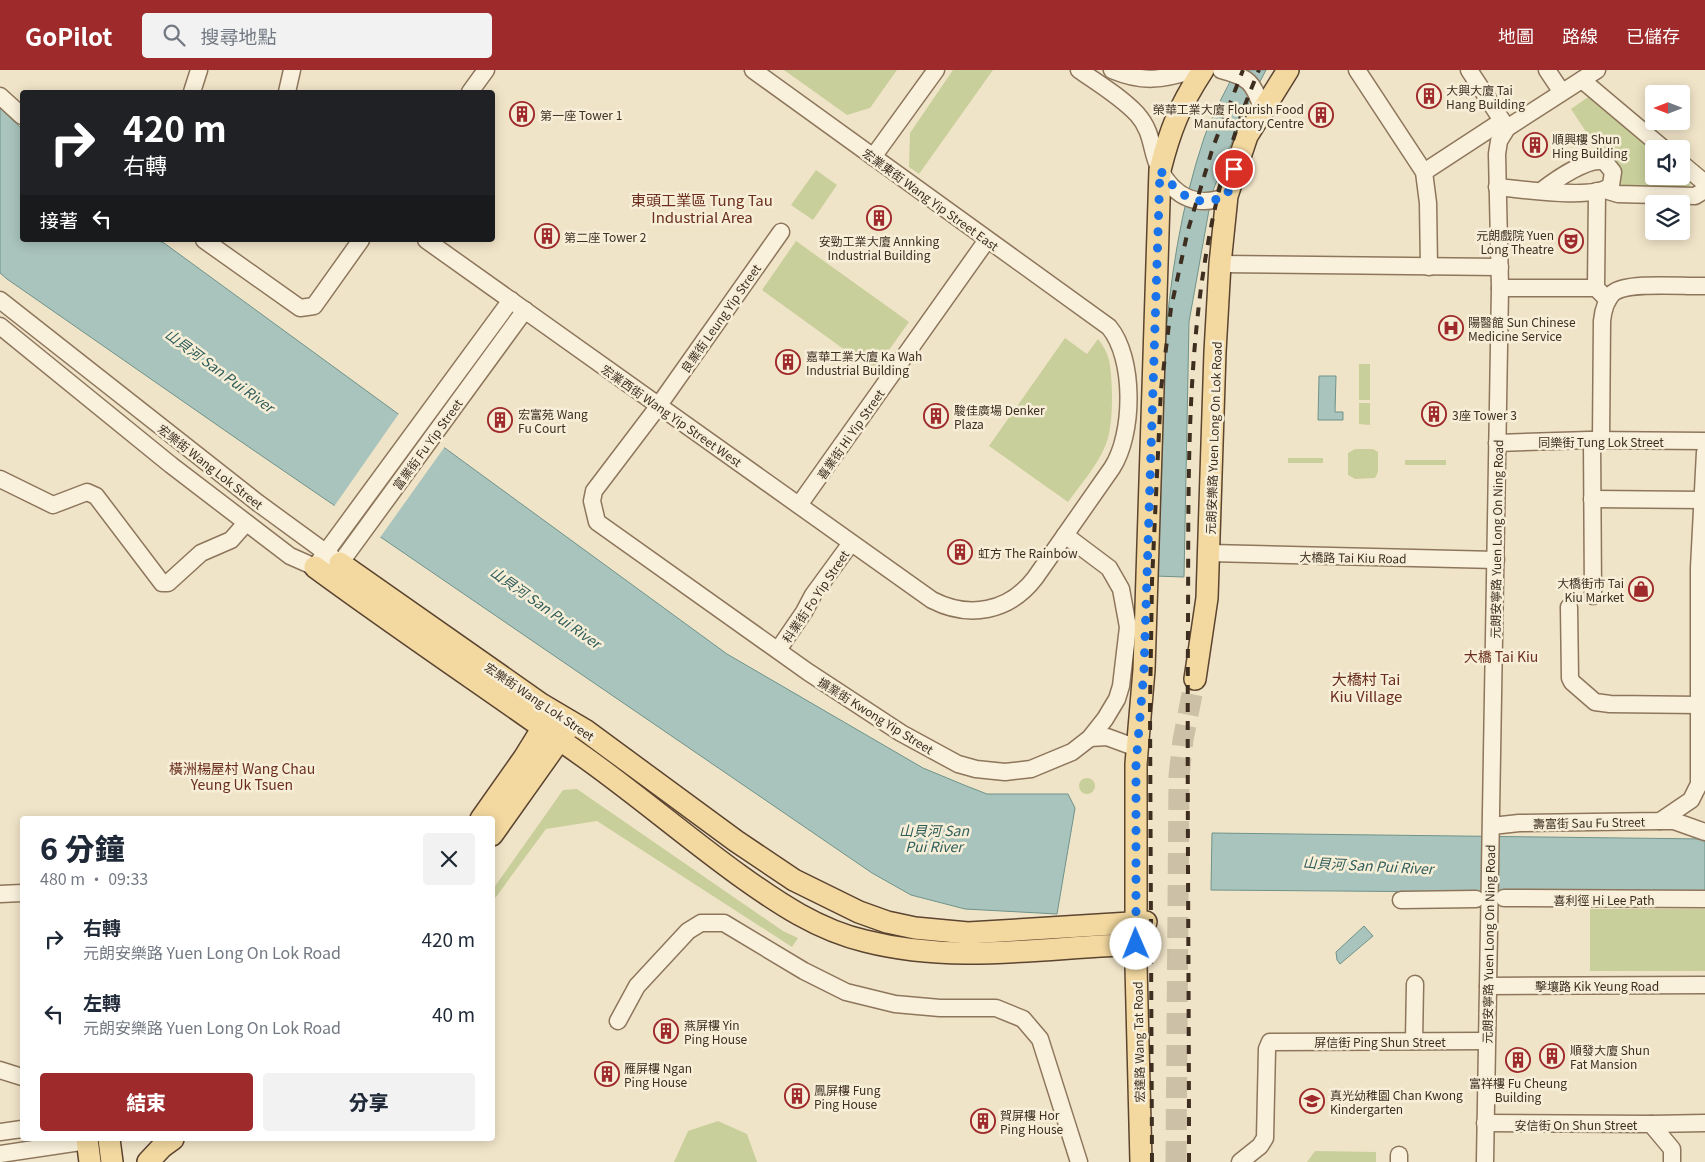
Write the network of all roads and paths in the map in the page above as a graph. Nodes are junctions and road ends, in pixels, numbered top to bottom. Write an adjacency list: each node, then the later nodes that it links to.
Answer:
1 (199, 70): 17 (street)
2 (292, 70): 18 (street)
3 (486, 70): 19 (street)
4 (753, 70): 26 (street, 宏業東街 Wang Yip Street East)
5 (936, 70): 26 (street)
6 (1079, 70): 27 (street)
7 (1112, 70): 8 (street)
8 (1194, 70)
9 (1203, 70): 27 (main road, 宏達路 Wang Tat Road)
10 (1288, 70): 22 (main road, 元朗安樂路 Yuen Long On Lok Road)
11 (1357, 70): 29 (street)
12 (1469, 70): 24 (street)
13 (1548, 70): 20 (street)
14 (1597, 70): 16 (street)
15 (1224, 71): 22 (street)
16 (1582, 80): 20 (street); 25 (street)
17 (193, 90)
18 (287, 90)
19 (471, 90)
20 (1561, 92): 24 (street)
21 (0, 96): 23 (street)
22 (1259, 99): 35 (main road, 元朗安樂路 Yuen Long On Lok Road)
23 (20, 114)
24 (1504, 125): 29 (street); 31 (street, 元朗安寧路 Yuen Long On Ning Road)
25 (1653, 140)
26 (873, 157): 37 (street, 宏業東街 Wang Yip Street East)
27 (1160, 170): 35 (street); 75 (main road, 宏達路 Wang Tat Road)
28 (1690, 170): 30 (street)
29 (1424, 172): 42 (street)
30 (1705, 183)
31 (1497, 187): 34 (street); 43 (street, 元朗安寧路 Yuen Long On Ning Road)
32 (1601, 190): 33 (street); 34 (street); 34 (street); 46 (street)
33 (1705, 190)
34 (1541, 191)
35 (1219, 200): 41 (main road, 元朗安樂路 Yuen Long On Lok Road)
36 (781, 232): 53 (street, 良業街 Leung Yip Street)
37 (987, 240): 52 (street, 宏業東街 Wang Yip Street East); 61 (street, 喜業街 Hi Yip Street)
38 (207, 242): 39 (street)
39 (360, 242)
40 (429, 242): 48 (street, 宏業西街 Wang Yip Street West)
41 (1220, 264): 42 (street); 65 (main road, 元朗安樂路 Yuen Long On Lok Road)
42 (1429, 267): 43 (street)
43 (1500, 267): 45 (street, 元朗安寧路 Yuen Long On Ning Road)
44 (1705, 286): 49 (street)
45 (1500, 288): 46 (street); 56 (street, 元朗安寧路 Yuen Long On Ning Road)
46 (1596, 288): 49 (street)
47 (0, 300): 67 (street, 宏樂街 Wang Lok Street)
48 (511, 300): 50 (street, 宏業西街 Wang Yip Street West); 67 (street, 富業街 Fu Yip Street)
49 (1608, 300): 54 (street)
50 (526, 310): 53 (street, 宏業西街 Wang Yip Street West); 67 (street, 富業街 Fu Yip Street)
51 (0, 326): 62 (street, 宏樂街 Wang Lok Street)
52 (1109, 327): 63 (street, 宏業西街 Wang Yip Street West)
53 (659, 405): 61 (street, 宏業西街 Wang Yip Street West); 70 (street, 良業街 Leung Yip Street)
54 (1596, 440): 55 (street, 同樂街 Tung Lok Street); 56 (street, 同樂街 Tung Lok Street); 59 (street)
55 (1705, 441)
56 (1497, 443): 66 (street, 元朗安寧路 Yuen Long On Ning Road)
57 (1705, 452): 60 (street, 壽富街 Sau Fu Street)
58 (0, 479): 62 (street)
59 (1592, 499): 60 (street); 68 (street)
60 (1703, 500): 72 (street, 壽富街 Sau Fu Street)
61 (799, 505): 64 (street, 宏業西街 Wang Yip Street West)
62 (246, 523): 67 (street, 宏樂街 Wang Lok Street)
63 (1065, 535): 64 (street, 宏業西街 Wang Yip Street West); 74 (street, 擴業街 Kwong Yip Street)
64 (851, 543): 70 (street, 科業街 Fo Yip Street)
65 (1210, 554): 66 (street, 大橋路 Tai Kiu Road); 71 (main road, 元朗安樂路 Yuen Long On Lok Road)
66 (1496, 560): 78 (street, 元朗安寧路 Yuen Long On Ning Road)
67 (327, 565): 73 (main road, 宏樂街 Wang Lok Street)
68 (1593, 596)
69 (1569, 607): 72 (street)
70 (778, 650): 74 (street, 擴業街 Kwong Yip Street)
71 (1195, 679)
72 (1700, 705): 77 (street, 壽富街 Sau Fu Street)
73 (557, 726): 76 (main road); 79 (main road); 86 (main road, 宏樂街 Wang Lok Street); 87 (main road, 宏樂街 Wang Lok Street)
74 (1090, 738): 75 (street)
75 (1137, 748): 86 (main road, 宏達路 Wang Tat Road)
76 (483, 816)
77 (1660, 820): 78 (street, 壽富街 Sau Fu Street); 80 (street)
78 (1491, 828): 83 (street, 元朗安寧路 Yuen Long On Ning Road)
79 (495, 830)
80 (1705, 832)
81 (20, 893): 82 (street)
82 (0, 894)
83 (1490, 898): 84 (street, 喜利徑 Hi Lee Path); 85 (street, 喜利徑 Hi Lee Path); 90 (street, 元朗安寧路 Yuen Long On Ning Road)
84 (1705, 899)
85 (1401, 900)
86 (1141, 922): 87 (main road, 宏達路 Wang Tat Road)
87 (1141, 944): 110 (main road, 宏達路 Wang Tat Road)
88 (1416, 984): 92 (street)
89 (1705, 984): 90 (street, 擊壤路 Kik Yeung Road)
90 (1488, 986): 93 (street, 元朗安寧路 Yuen Long On Ning Road)
91 (618, 1021): 109 (street)
92 (1414, 1041): 93 (street, 屏信街 Ping Shun Street); 111 (street, 屏信街 Ping Shun Street)
93 (1486, 1041): 96 (street, 元朗安寧路 Yuen Long On Ning Road)
94 (0, 1070): 95 (street)
95 (20, 1076)
96 (1485, 1123): 98 (street, 安信街 On Shun Street); 112 (street, 元朗安寧路 Yuen Long On Ning Road)
97 (1705, 1123): 98 (street)
98 (1651, 1124): 113 (street, 安信街 On Shun Street)
99 (20, 1129): 100 (street)
100 (0, 1132)
101 (80, 1141): 105 (street)
102 (92, 1141): 106 (main road)
103 (110, 1141): 107 (main road)
104 (170, 1141): 108 (main road)
105 (0, 1154)
106 (90, 1162)
107 (112, 1162)
108 (148, 1162)
109 (1079, 1162)
110 (1141, 1162)
111 (1240, 1162)
112 (1485, 1162)
113 (1672, 1162)

